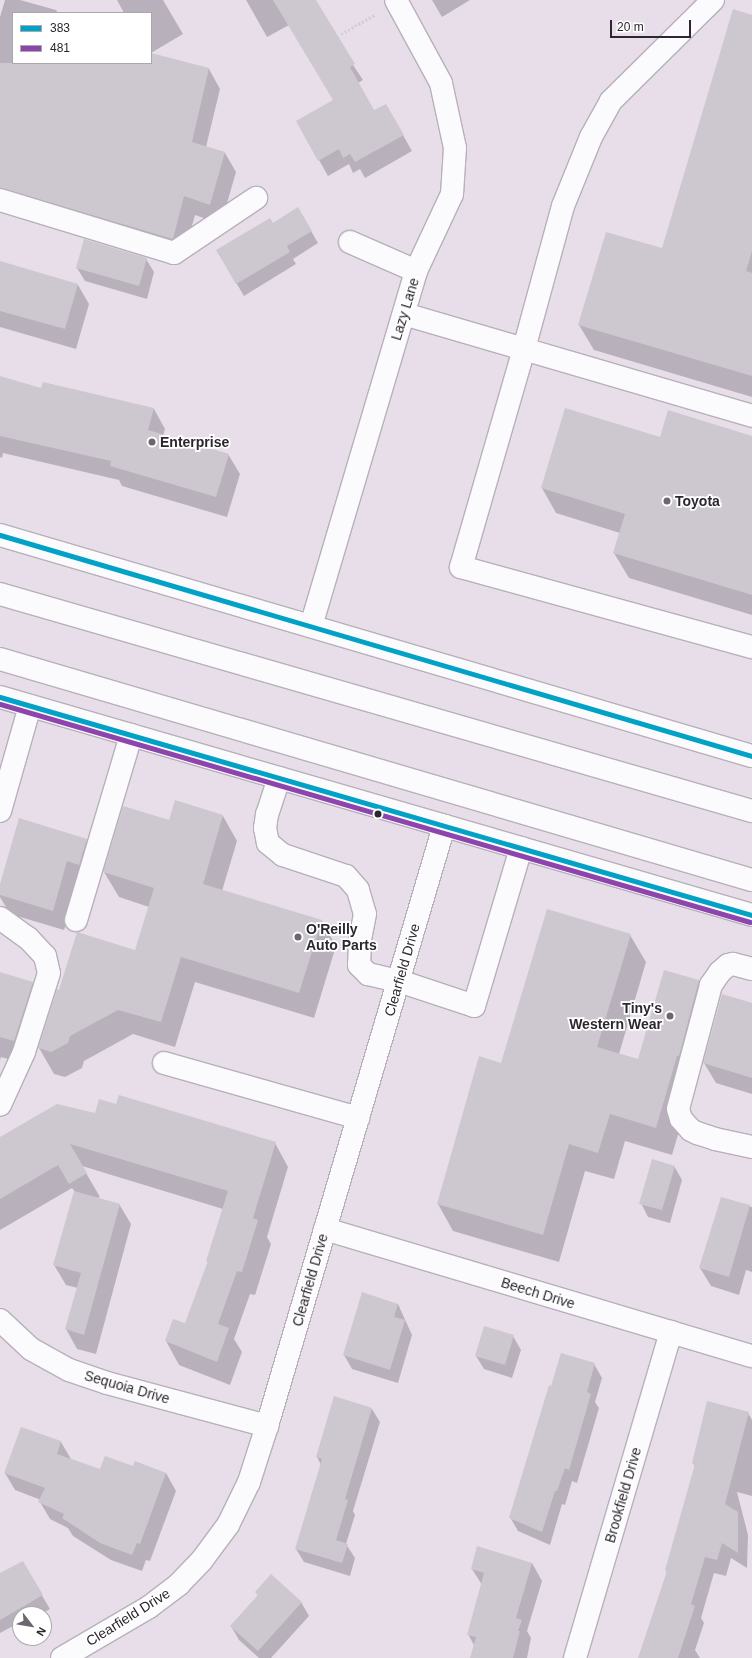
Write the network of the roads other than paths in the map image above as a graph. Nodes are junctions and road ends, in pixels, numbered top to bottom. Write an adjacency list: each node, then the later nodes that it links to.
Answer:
1 (713, 0): 8 (main road)
2 (397, 1): 6 (main road, Lazy Lane)
3 (256, 198): 4 (main road)
4 (0, 200)
5 (350, 242): 6 (main road)
6 (416, 271): 7 (main road, Lazy Lane)
7 (404, 314): 8 (main road); 12 (main road, Lazy Lane)
8 (524, 349): 9 (main road); 13 (main road)
9 (752, 416)
10 (0, 535): 12 (main road)
11 (0, 594): 21 (main road)
12 (311, 626): 18 (main road)
13 (752, 647)
14 (0, 658): 24 (main road)
15 (0, 697): 16 (main road)
16 (30, 706): 17 (main road); 20 (main road)
17 (131, 735): 19 (main road); 27 (main road)
18 (752, 756)
19 (279, 778): 22 (main road); 29 (main road)
20 (0, 811)
21 (752, 811)
22 (444, 826): 23 (main road); 29 (main road, Clearfield Drive)
23 (521, 848): 25 (main road); 29 (main road)
24 (752, 880)
25 (752, 915)
26 (0, 918): 31 (main road)
27 (76, 920)
28 (752, 969): 34 (main road)
29 (399, 981): 33 (main road, Clearfield Drive)
30 (164, 1064): 33 (main road)
31 (6, 1080): 32 (main road)
32 (0, 1106)
33 (358, 1118): 35 (main road, Clearfield Drive)
34 (752, 1147)
35 (325, 1229): 37 (main road, Beech Drive); 39 (main road, Clearfield Drive)
36 (0, 1320): 39 (main road, Sequoia Drive)
37 (671, 1332): 38 (main road, Beech Drive); 41 (main road, Brookfield Drive)
38 (752, 1356)
39 (267, 1426): 40 (main road, Clearfield Drive)
40 (62, 1658)
41 (575, 1658)

